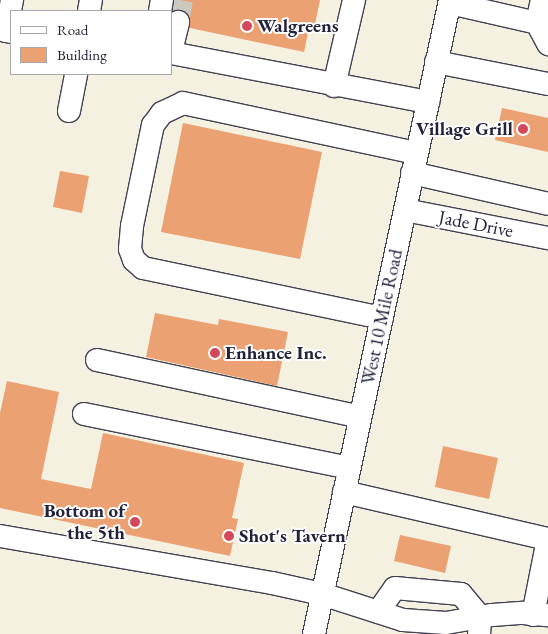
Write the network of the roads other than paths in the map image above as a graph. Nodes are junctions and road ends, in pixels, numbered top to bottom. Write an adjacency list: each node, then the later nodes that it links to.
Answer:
1 (354, 0): 12 (street)
2 (542, 0): 5 (street)
3 (450, 2): 5 (street); 9 (street, West 10 Mile Road)
4 (10, 10): 6 (street)
5 (537, 23): 7 (street)
6 (10, 32)
7 (548, 44)
8 (172, 52): 12 (street)
9 (436, 62): 11 (street); 13 (street, West 10 Mile Road)
10 (76, 75): 14 (street)
11 (548, 84)
12 (334, 86): 13 (street)
13 (428, 102): 15 (street, West 10 Mile Road)
14 (69, 111)
15 (414, 163): 16 (street, Jade Drive); 17 (street, West 10 Mile Road); 19 (street, Jade Drive)
16 (548, 204)
17 (405, 210): 18 (street, Jade Drive); 19 (street, West 10 Mile Road)
18 (548, 238)
19 (382, 318): 22 (street, West 10 Mile Road)
20 (97, 360): 22 (street)
21 (84, 414): 23 (street)
22 (360, 416): 23 (street, West 10 Mile Road)
23 (349, 468): 24 (street, West 10 Mile Road)
24 (344, 492): 26 (street); 27 (street, West 10 Mile Road)
25 (0, 536): 27 (street)
26 (548, 539): 29 (street)
27 (322, 594): 28 (street); 31 (street, West 10 Mile Road)
28 (378, 612): 30 (street); 30 (street)
29 (541, 615): 30 (street)
30 (480, 625)
31 (314, 634)

